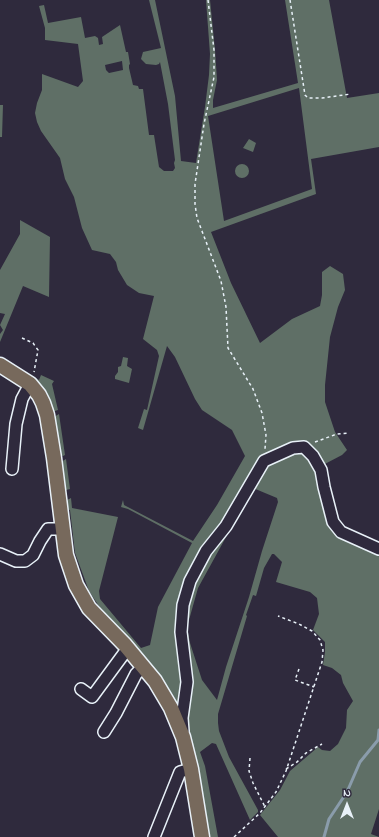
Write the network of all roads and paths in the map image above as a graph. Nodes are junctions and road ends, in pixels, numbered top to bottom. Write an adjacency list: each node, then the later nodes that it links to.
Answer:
1 (208, 0): 9 (path)
2 (290, 0): 3 (path)
3 (351, 94)
4 (22, 338): 6 (path)
5 (0, 365): 6 (main road)
6 (32, 378): 10 (lane); 11 (main road)
7 (348, 433): 8 (path)
8 (304, 447): 9 (lane); 12 (lane)
9 (264, 461): 21 (lane)
10 (12, 469)
11 (62, 529): 13 (lane); 15 (main road)
12 (379, 549)
13 (0, 554)
14 (278, 616): 18 (path)
15 (128, 648): 16 (main road); 19 (lane)
16 (143, 667): 20 (lane); 21 (main road)
17 (299, 669): 18 (path)
18 (314, 687): 25 (path)
19 (81, 689)
20 (104, 732)
21 (183, 737): 24 (main road)
22 (322, 744): 25 (path)
23 (250, 758): 26 (path)
24 (191, 769): 27 (lane); 28 (main road)
25 (286, 769): 26 (path)
26 (265, 807): 29 (path)
27 (154, 837)
28 (202, 837)
29 (234, 837)

